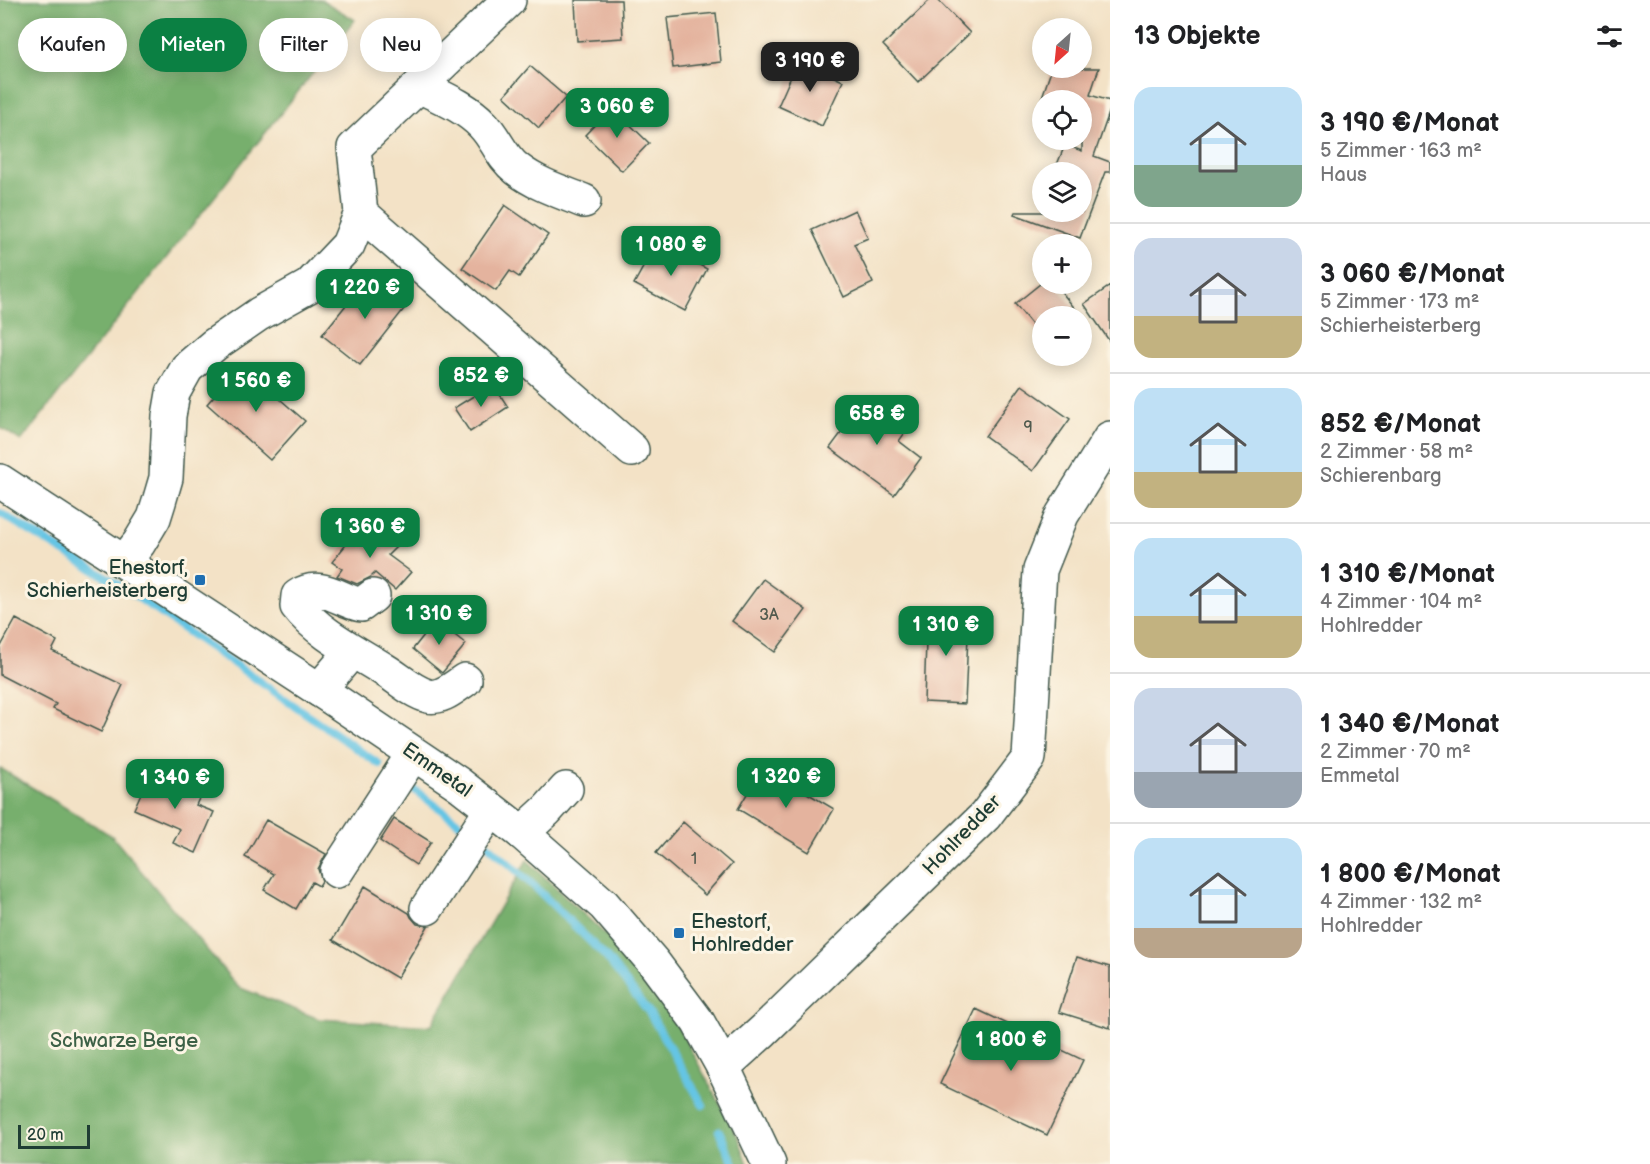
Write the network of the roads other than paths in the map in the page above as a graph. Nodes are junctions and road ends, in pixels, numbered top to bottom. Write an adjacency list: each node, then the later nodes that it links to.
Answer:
1 (509, 0): 2 (street)
2 (419, 86): 3 (street); 4 (street)
3 (584, 201)
4 (361, 213): 6 (street); 8 (street)
5 (1110, 438): 19 (street, Hohlredder)
6 (632, 450)
7 (0, 481): 8 (street, Emmetal)
8 (124, 562): 12 (street, Emmetal)
9 (373, 596): 10 (street)
10 (351, 651): 11 (street); 12 (street)
11 (465, 680)
12 (319, 690): 13 (street, Emmetal)
13 (413, 754): 15 (street, Emmetal); 17 (street)
14 (566, 789): 16 (street)
15 (491, 810): 16 (street, Emmetal); 18 (street)
16 (522, 833): 19 (street, Emmetal)
17 (337, 871)
18 (427, 908)
19 (723, 1067): 20 (street, Emmetal)
20 (769, 1164)

